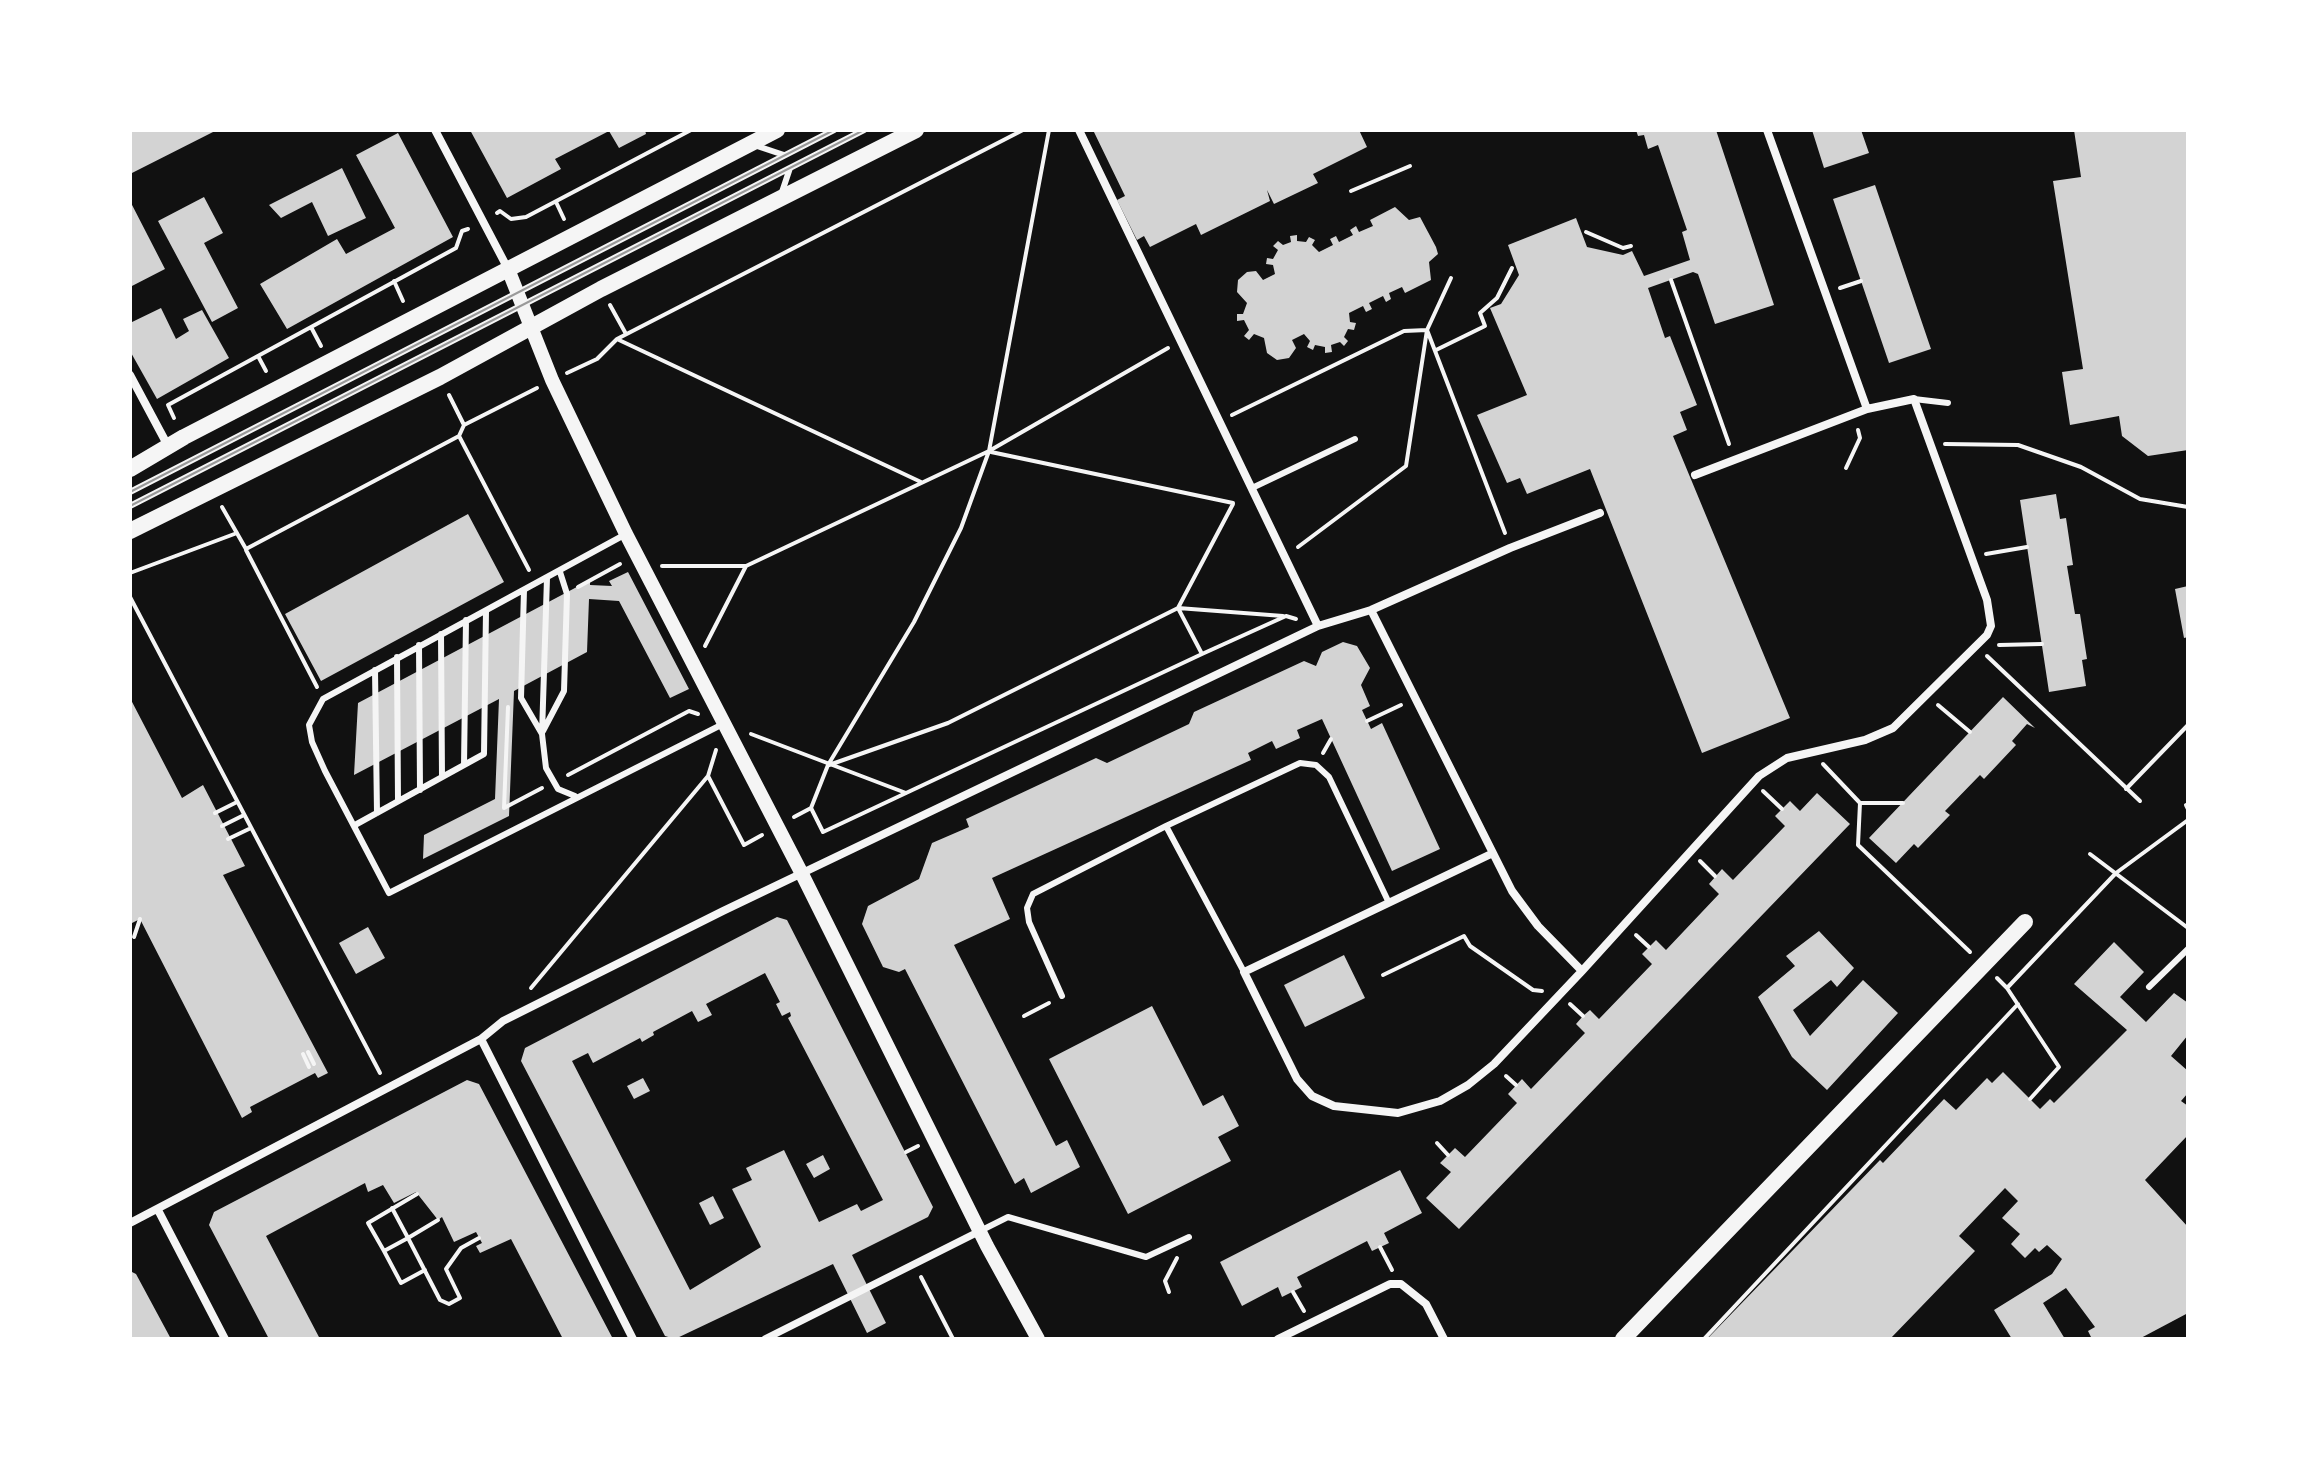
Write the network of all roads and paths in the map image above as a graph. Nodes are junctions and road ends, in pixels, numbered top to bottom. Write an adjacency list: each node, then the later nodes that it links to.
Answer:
1 (435, 130): 17 (street)
2 (691, 130): 17 (path)
3 (777, 130): 11 (main road)
4 (834, 130): 12 (lane)
5 (864, 130): 14 (lane)
6 (916, 130): 16 (main road)
7 (1023, 130): 50 (path)
8 (1049, 130): 45 (path)
9 (1079, 130): 40 (street)
10 (1767, 130): 25 (street)
11 (750, 143): 12 (lane); 21 (main road)
12 (784, 155): 26 (lane)
13 (1410, 166): 15 (path)
14 (790, 168): 16 (lane); 26 (lane)
15 (1351, 191)
16 (780, 198): 27 (main road)
17 (482, 222): 21 (street); 28 (path)
18 (1586, 232): 19 (path)
19 (1631, 246)
20 (1512, 268): 31 (path)
21 (508, 269): 26 (street); 41 (main road)
22 (1451, 278): 29 (path)
23 (1671, 280): 46 (path)
24 (1861, 281): 25 (path)
25 (1825, 292): 38 (street)
26 (520, 299): 27 (street); 53 (lane); 54 (lane)
27 (530, 326): 51 (main road); 59 (street)
28 (311, 327): 30 (path); 33 (path)
29 (1427, 330): 31 (path); 40 (path); 64 (path)
30 (318, 339)
31 (1435, 350): 61 (path)
32 (1162, 351): 45 (path)
33 (258, 356): 34 (path); 41 (path)
34 (264, 367)
35 (130, 375): 44 (street)
36 (1914, 399): 37 (lane); 38 (street); 43 (street)
37 (1948, 403)
38 (1867, 409): 39 (street)
39 (1853, 414): 46 (street); 47 (path)
40 (1219, 421): 52 (street)
41 (184, 437): 44 (main road)
42 (1355, 439): 52 (lane)
43 (1930, 444): 55 (path); 63 (street)
44 (168, 446): 48 (main road)
45 (989, 451): 50 (path); 73 (path); 98 (path)
46 (1735, 461): 49 (street)
47 (1846, 468)
48 (130, 469)
49 (1695, 475)
50 (921, 482): 65 (path)
51 (212, 488): 57 (main road); 58 (path)
52 (1252, 488): 64 (street)
53 (130, 492)
54 (130, 506)
55 (2188, 507)
56 (1600, 513): 61 (street)
57 (130, 531)
58 (237, 533): 62 (path); 69 (path)
59 (626, 534): 66 (street); 68 (lane)
60 (2027, 547): 63 (path)
61 (1510, 548): 74 (street)
62 (246, 549): 67 (path); 87 (path)
63 (1971, 557): 82 (street)
64 (1284, 558): 78 (street)
65 (746, 566): 66 (path); 85 (path)
66 (643, 567): 85 (street)
67 (529, 570)
68 (560, 572): 70 (lane); 95 (lane)
69 (130, 573)
70 (547, 578): 71 (lane); 95 (lane)
71 (524, 590): 75 (lane); 95 (lane)
72 (130, 597): 109 (path)
73 (1178, 608): 76 (path); 83 (path); 98 (path)
74 (1371, 610): 78 (street); 89 (street)
75 (486, 611): 77 (lane); 97 (lane)
76 (1286, 616): 78 (path); 83 (path)
77 (466, 620): 79 (lane); 97 (lane)
78 (1318, 626): 127 (street)
79 (441, 634): 81 (lane); 100 (lane)
80 (2042, 644): 82 (path)
81 (419, 645): 84 (lane); 104 (lane)
82 (1977, 646): 88 (street); 103 (path)
83 (1202, 654): 105 (path)
84 (397, 657): 86 (lane); 107 (lane)
85 (695, 665): 92 (street)
86 (375, 670): 115 (lane); 118 (lane)
87 (317, 687)
88 (1926, 695): 94 (path); 96 (street)
89 (1414, 699): 91 (path); 124 (street)
90 (508, 701): 102 (path)
91 (1367, 721)
92 (724, 723): 98 (path); 99 (path); 102 (path); 106 (lane); 120 (street)
93 (2188, 725): 103 (path)
94 (1970, 732)
95 (542, 734): 102 (lane)
96 (1810, 751): 101 (street); 110 (path)
97 (464, 765): 100 (lane)
98 (828, 765): 105 (path); 112 (path)
99 (708, 776): 120 (path); 145 (path)
100 (442, 777): 104 (lane)
101 (1754, 782): 113 (path); 135 (street)
102 (554, 783): 106 (lane)
103 (2126, 789): 108 (path)
104 (420, 790): 107 (lane)
105 (906, 793): 112 (path)
106 (575, 796): 118 (lane)
107 (398, 801): 115 (lane)
108 (2140, 801)
109 (237, 802): 114 (path); 116 (path)
110 (1860, 803): 111 (path); 134 (path)
111 (1903, 803)
112 (811, 808): 120 (path)
113 (1782, 809)
114 (215, 813)
115 (377, 813): 118 (lane)
116 (244, 815): 119 (path); 122 (path)
117 (2188, 820): 126 (path)
118 (355, 825)
119 (222, 826)
120 (777, 826): 127 (street)
121 (1166, 826): 128 (lane); 136 (lane); 141 (lane)
122 (251, 828): 123 (path); 148 (path)
123 (228, 839)
124 (1491, 854): 128 (street); 135 (street)
125 (2090, 854): 126 (path)
126 (2116, 873): 131 (path); 139 (path)
127 (802, 874): 145 (street); 158 (street)
128 (1389, 903): 136 (street)
129 (140, 919): 132 (path)
130 (2025, 922): 134 (main road)
131 (2188, 928)
132 (134, 937)
133 (2188, 949): 138 (lane)
134 (1984, 966): 139 (path); 175 (main road)
135 (1582, 971): 140 (street)
136 (1244, 972): 140 (street)
137 (1383, 975): 140 (path)
138 (2149, 987)
139 (2007, 988): 142 (path)
140 (1560, 994): 144 (path)
141 (1062, 996): 143 (path)
142 (2018, 1004): 150 (path); 176 (path)
143 (1024, 1016)
144 (1583, 1016)
145 (503, 1021): 146 (street)
146 (481, 1039): 155 (street); 169 (street)
147 (308, 1052): 149 (path)
148 (371, 1057)
149 (311, 1066)
150 (2030, 1099)
151 (1437, 1143): 152 (path)
152 (1448, 1155)
153 (417, 1194): 154 (path)
154 (392, 1208): 160 (path); 163 (path)
155 (158, 1210): 157 (street); 168 (street)
156 (438, 1220): 160 (path)
157 (130, 1223)
158 (980, 1231): 159 (lane); 164 (street); 172 (street)
159 (1189, 1237): 167 (path)
160 (408, 1238): 163 (path); 165 (path)
161 (479, 1238): 165 (path)
162 (1380, 1247): 166 (path)
163 (384, 1251): 165 (path)
164 (913, 1263): 170 (street); 171 (path)
165 (425, 1270)
166 (1392, 1270)
167 (1169, 1292)
168 (225, 1339)
169 (633, 1339)
170 (765, 1339)
171 (953, 1339)
172 (1038, 1339)
173 (1278, 1339): 174 (street)
174 (1444, 1339)
175 (1623, 1339)
176 (1704, 1339)

